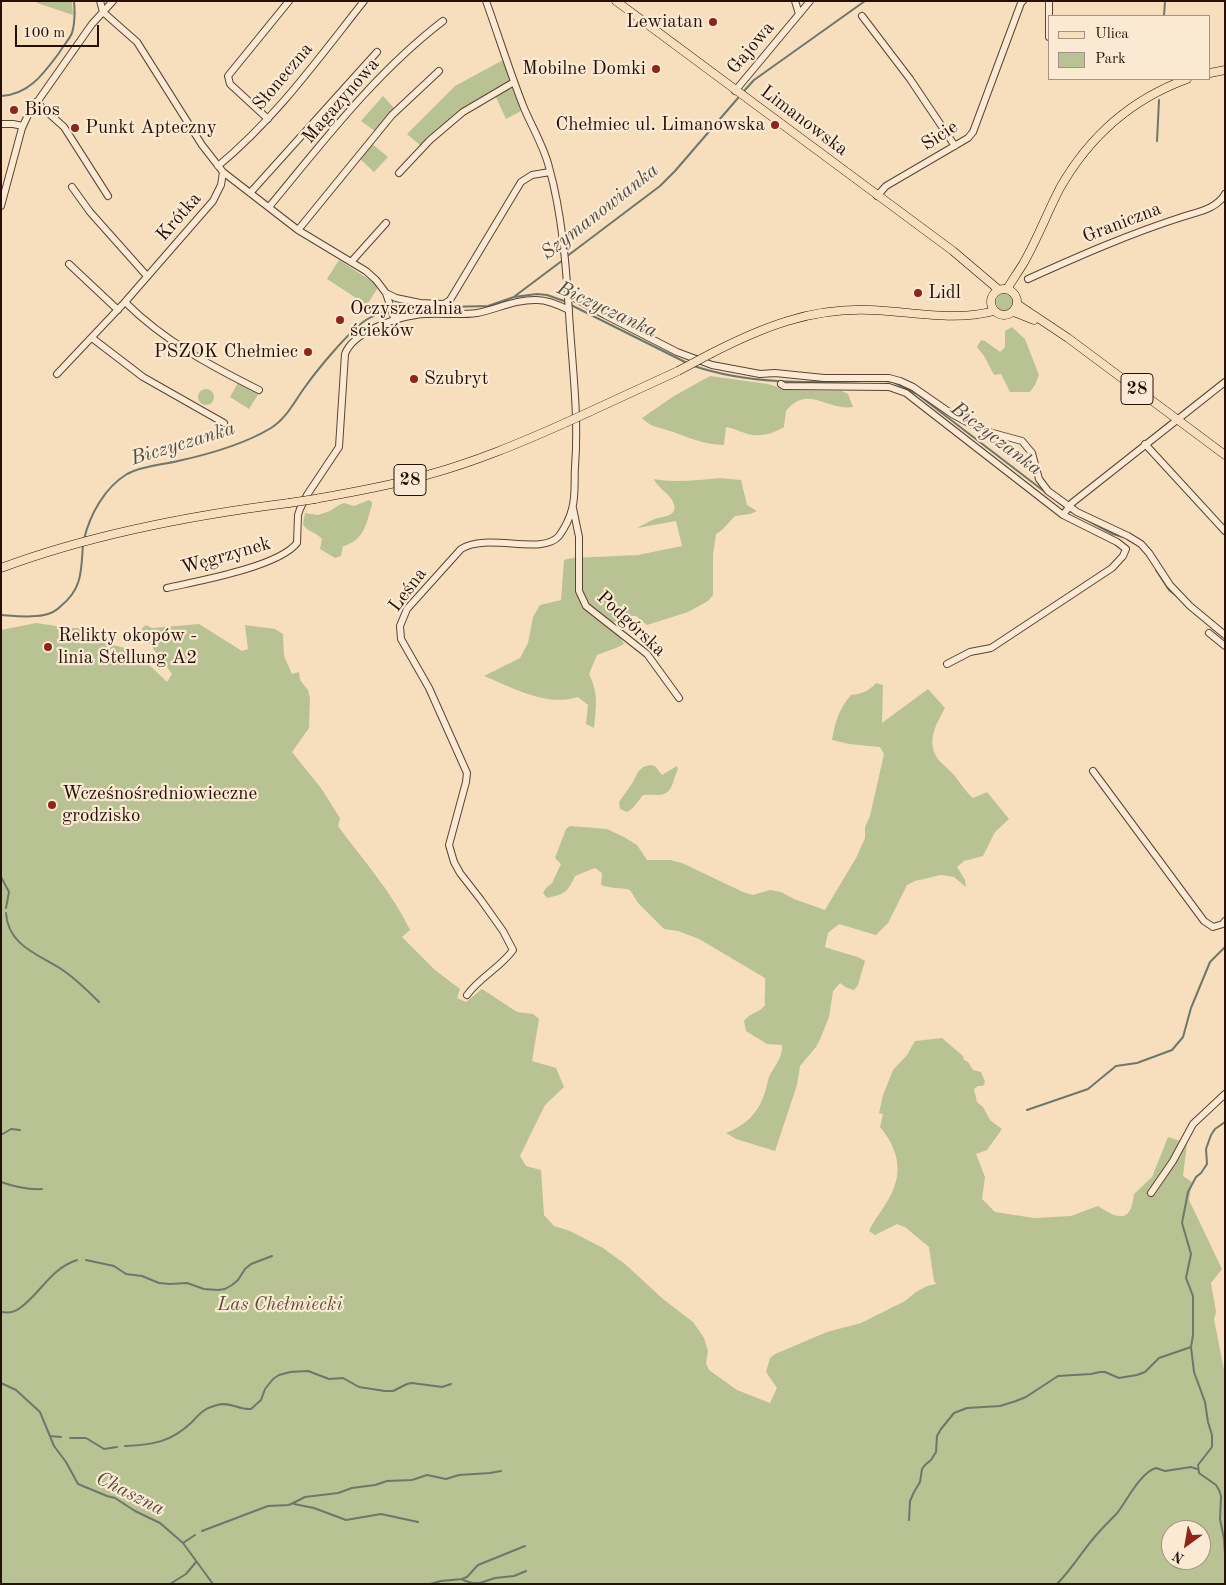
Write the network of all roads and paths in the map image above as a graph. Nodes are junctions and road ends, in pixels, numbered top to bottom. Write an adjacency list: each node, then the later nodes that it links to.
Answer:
1 (100, 1): 11 (street)
2 (113, 1): 11 (street)
3 (288, 1): 24 (street)
4 (364, 1): 24 (street, Słoneczna)
5 (486, 1): 21 (street, Leśna)
6 (616, 1): 22 (main road, Limanowska)
7 (794, 1): 12 (street)
8 (810, 1): 12 (street, Gajowa)
9 (1023, 1): 27 (street, Sicie)
10 (1049, 1): 13 (street)
11 (103, 12): 23 (street); 28 (street)
12 (799, 14): 22 (street, Gajowa)
13 (1049, 15)
14 (862, 16): 27 (street)
15 (443, 21): 38 (street, Magazynowa)
16 (377, 52): 33 (street, Magazynowa)
17 (1225, 70): 19 (main road)
18 (439, 71): 40 (street)
19 (1211, 73)
20 (1185, 80): 45 (main road)
21 (514, 82): 30 (street, Leśna); 31 (street)
22 (735, 91): 36 (main road, Limanowska)
23 (36, 102): 26 (street); 35 (street)
24 (268, 120): 28 (street, Słoneczna)
25 (1, 124): 26 (street)
26 (23, 126): 37 (street)
27 (955, 146): 36 (street, Sicie)
28 (218, 166): 29 (street)
29 (224, 172): 33 (street); 43 (street, Krótka)
30 (550, 172): 46 (street); 47 (street, Leśna)
31 (399, 173)
32 (72, 188): 43 (street)
33 (250, 193): 38 (street)
34 (1225, 194): 44 (street, Graniczna)
35 (108, 196)
36 (878, 196): 45 (main road, Limanowska)
37 (1, 206)
38 (268, 207): 40 (street)
39 (386, 223): 41 (street)
40 (298, 230): 41 (street)
41 (351, 262): 46 (street)
42 (69, 264): 51 (street)
43 (147, 276): 48 (street, Krótka)
44 (1028, 279)
45 (1003, 292): 49 (main road); 50 (main road)
46 (386, 293): 53 (street)
47 (569, 297): 52 (street, Leśna); 63 (street)
48 (125, 302): 51 (street, Krótka); 58 (street)
49 (993, 307): 50 (main road, 28); 67 (main road, 28, bridge)
50 (1016, 308): 59 (main road, 28)
51 (118, 310): 54 (street, Krótka)
52 (569, 310): 53 (street, Węgrzynek); 64 (street, Leśna)
53 (394, 319): 68 (street, Węgrzynek)
54 (92, 338): 55 (street, Krótka); 60 (street)
55 (57, 374)
56 (1225, 382): 59 (street)
57 (781, 384): 65 (street)
58 (259, 390)
59 (1177, 419): 61 (street); 62 (main road, 28)
60 (224, 423)
61 (1145, 444): 63 (street); 66 (street)
62 (1225, 455)
63 (1068, 507): 65 (street); 70 (street)
64 (573, 508): 73 (street, Podgórska); 76 (street, Leśna)
65 (1063, 515): 72 (street)
66 (1225, 531)
67 (1, 568)
68 (167, 588)
69 (1209, 634): 71 (street)
70 (1225, 635)
71 (1225, 646)
72 (947, 664)
73 (680, 698)
74 (1093, 771): 75 (street)
75 (1225, 921)
76 (467, 995)
77 (1225, 1094): 78 (street)
78 (1151, 1193)

